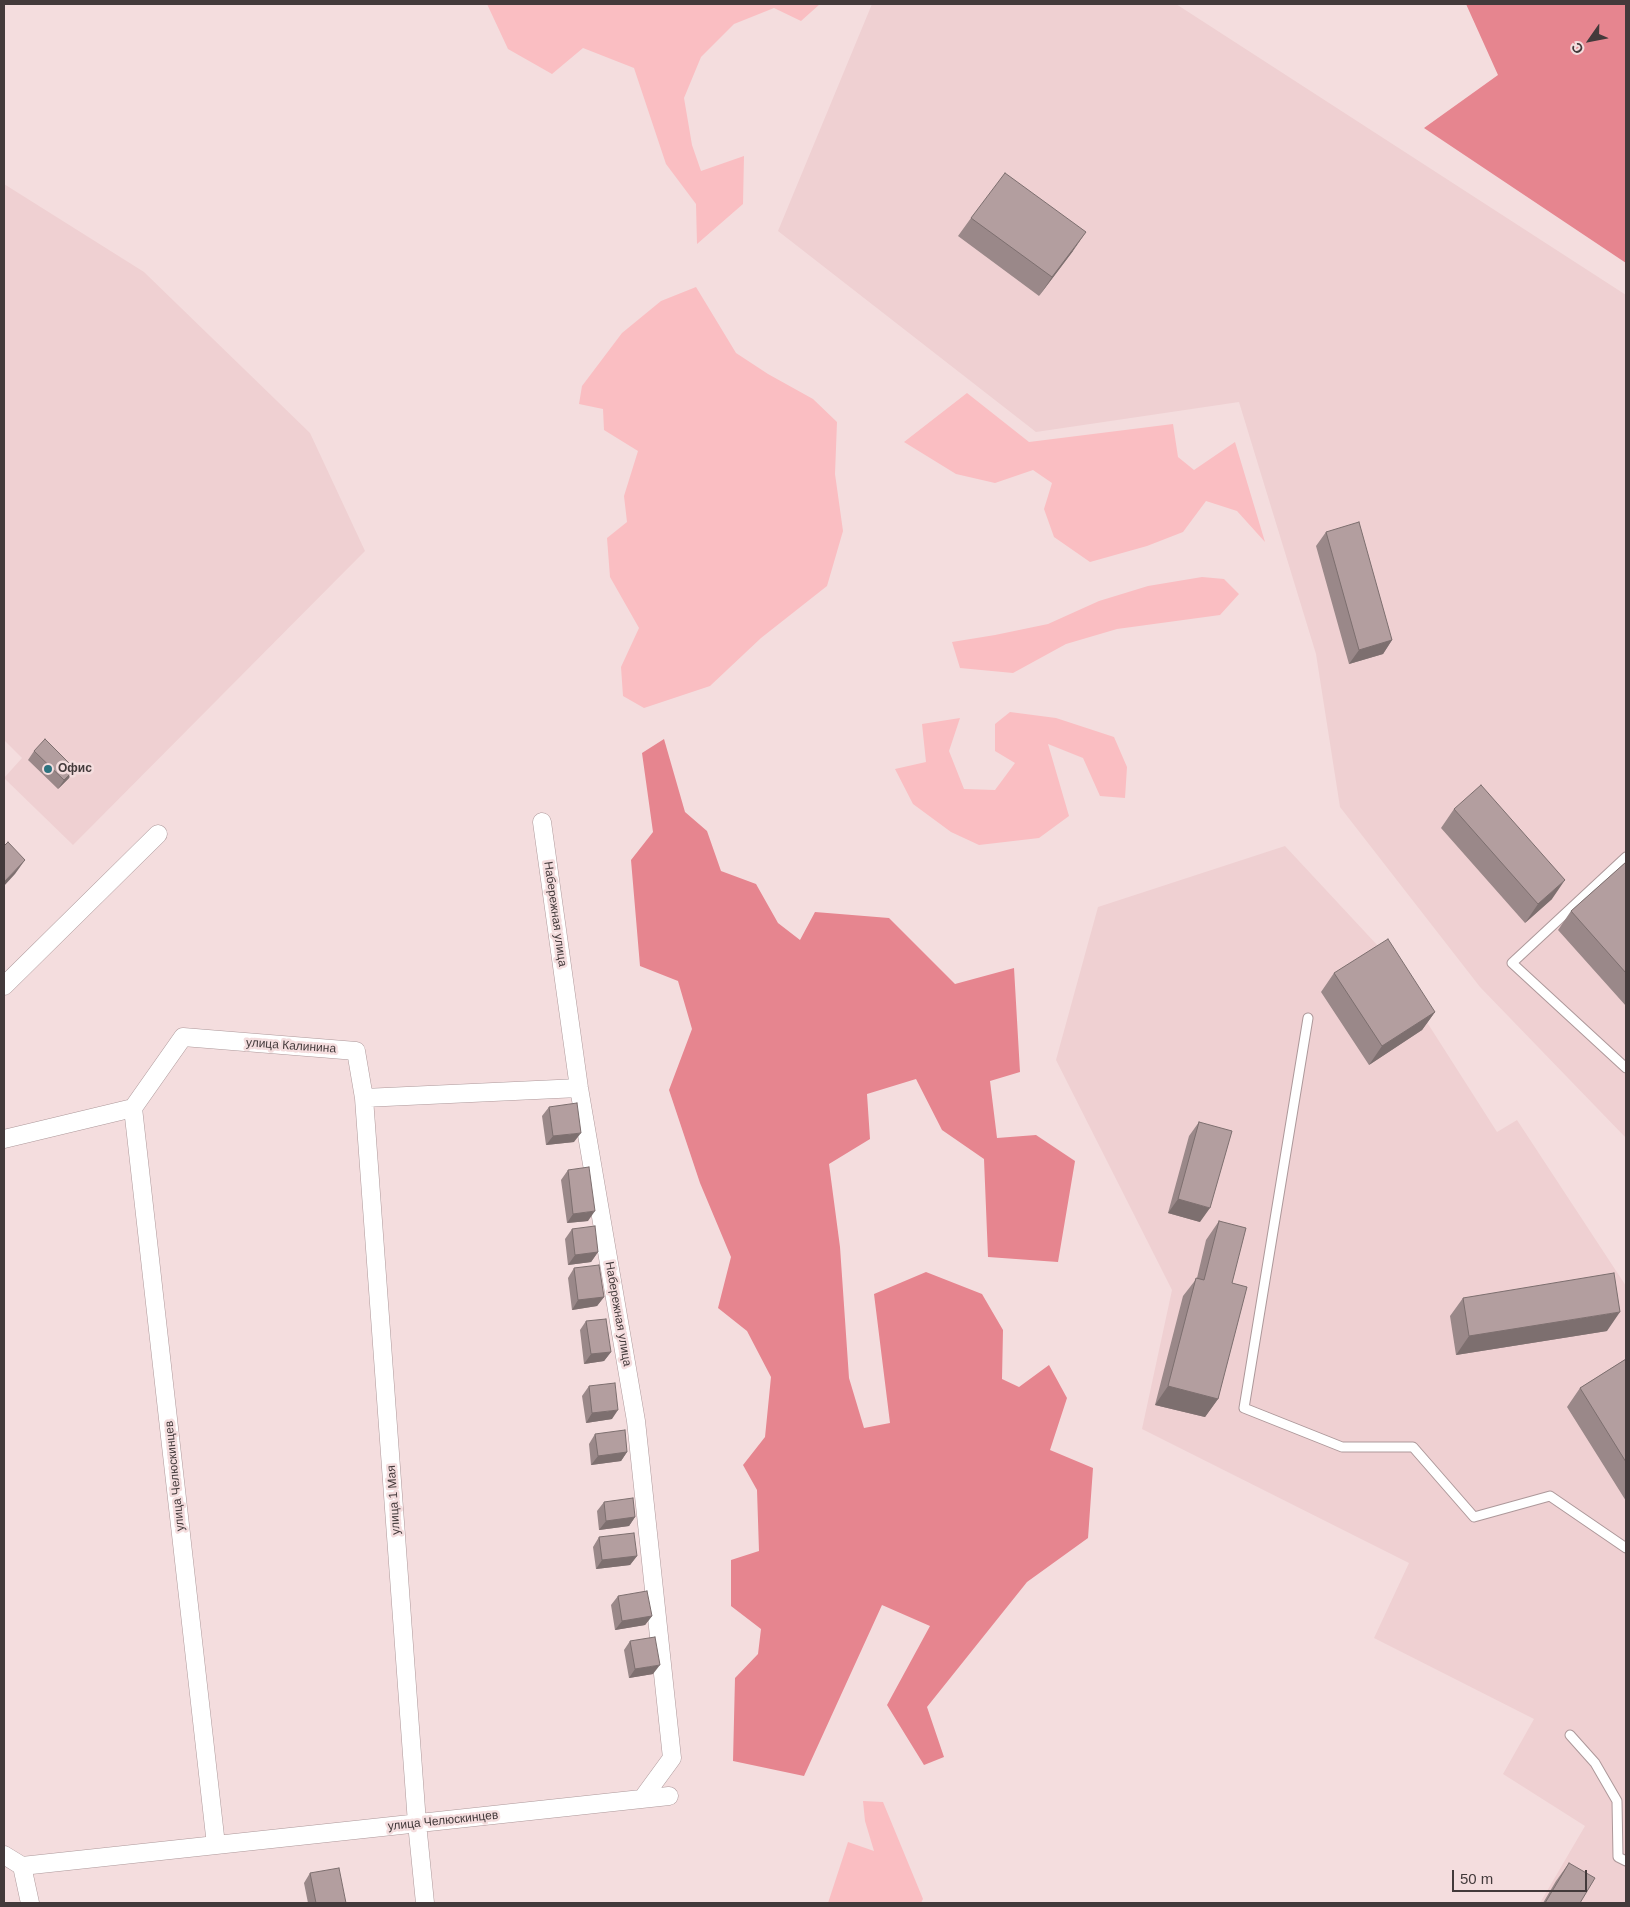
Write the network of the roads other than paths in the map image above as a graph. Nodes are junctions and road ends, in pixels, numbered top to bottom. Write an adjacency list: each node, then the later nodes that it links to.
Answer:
1 (542, 822): 7 (street, Набережная улица)
2 (158, 834): 4 (street)
3 (1626, 856): 6 (lane)
4 (4, 986)
5 (1308, 1018): 11 (lane)
6 (1626, 1068)
7 (579, 1088): 8 (street); 14 (street, Набережная улица)
8 (364, 1098): 9 (street, улица Калинина); 15 (street, улица 1 Мая)
9 (133, 1108): 10 (street); 16 (street, улица Челюскинцев)
10 (4, 1139)
11 (1626, 1548)
12 (1570, 1734): 18 (lane)
13 (669, 1796): 14 (street, улица Челюскинцев)
14 (642, 1799): 15 (street, улица Челюскинцев)
15 (417, 1823): 16 (street, улица Челюскинцев); 21 (street, улица 1 Мая)
16 (216, 1845): 19 (street, улица Челюскинцев)
17 (4, 1855): 19 (street)
18 (1626, 1861)
19 (22, 1866): 20 (street)
20 (30, 1903)
21 (425, 1903)

